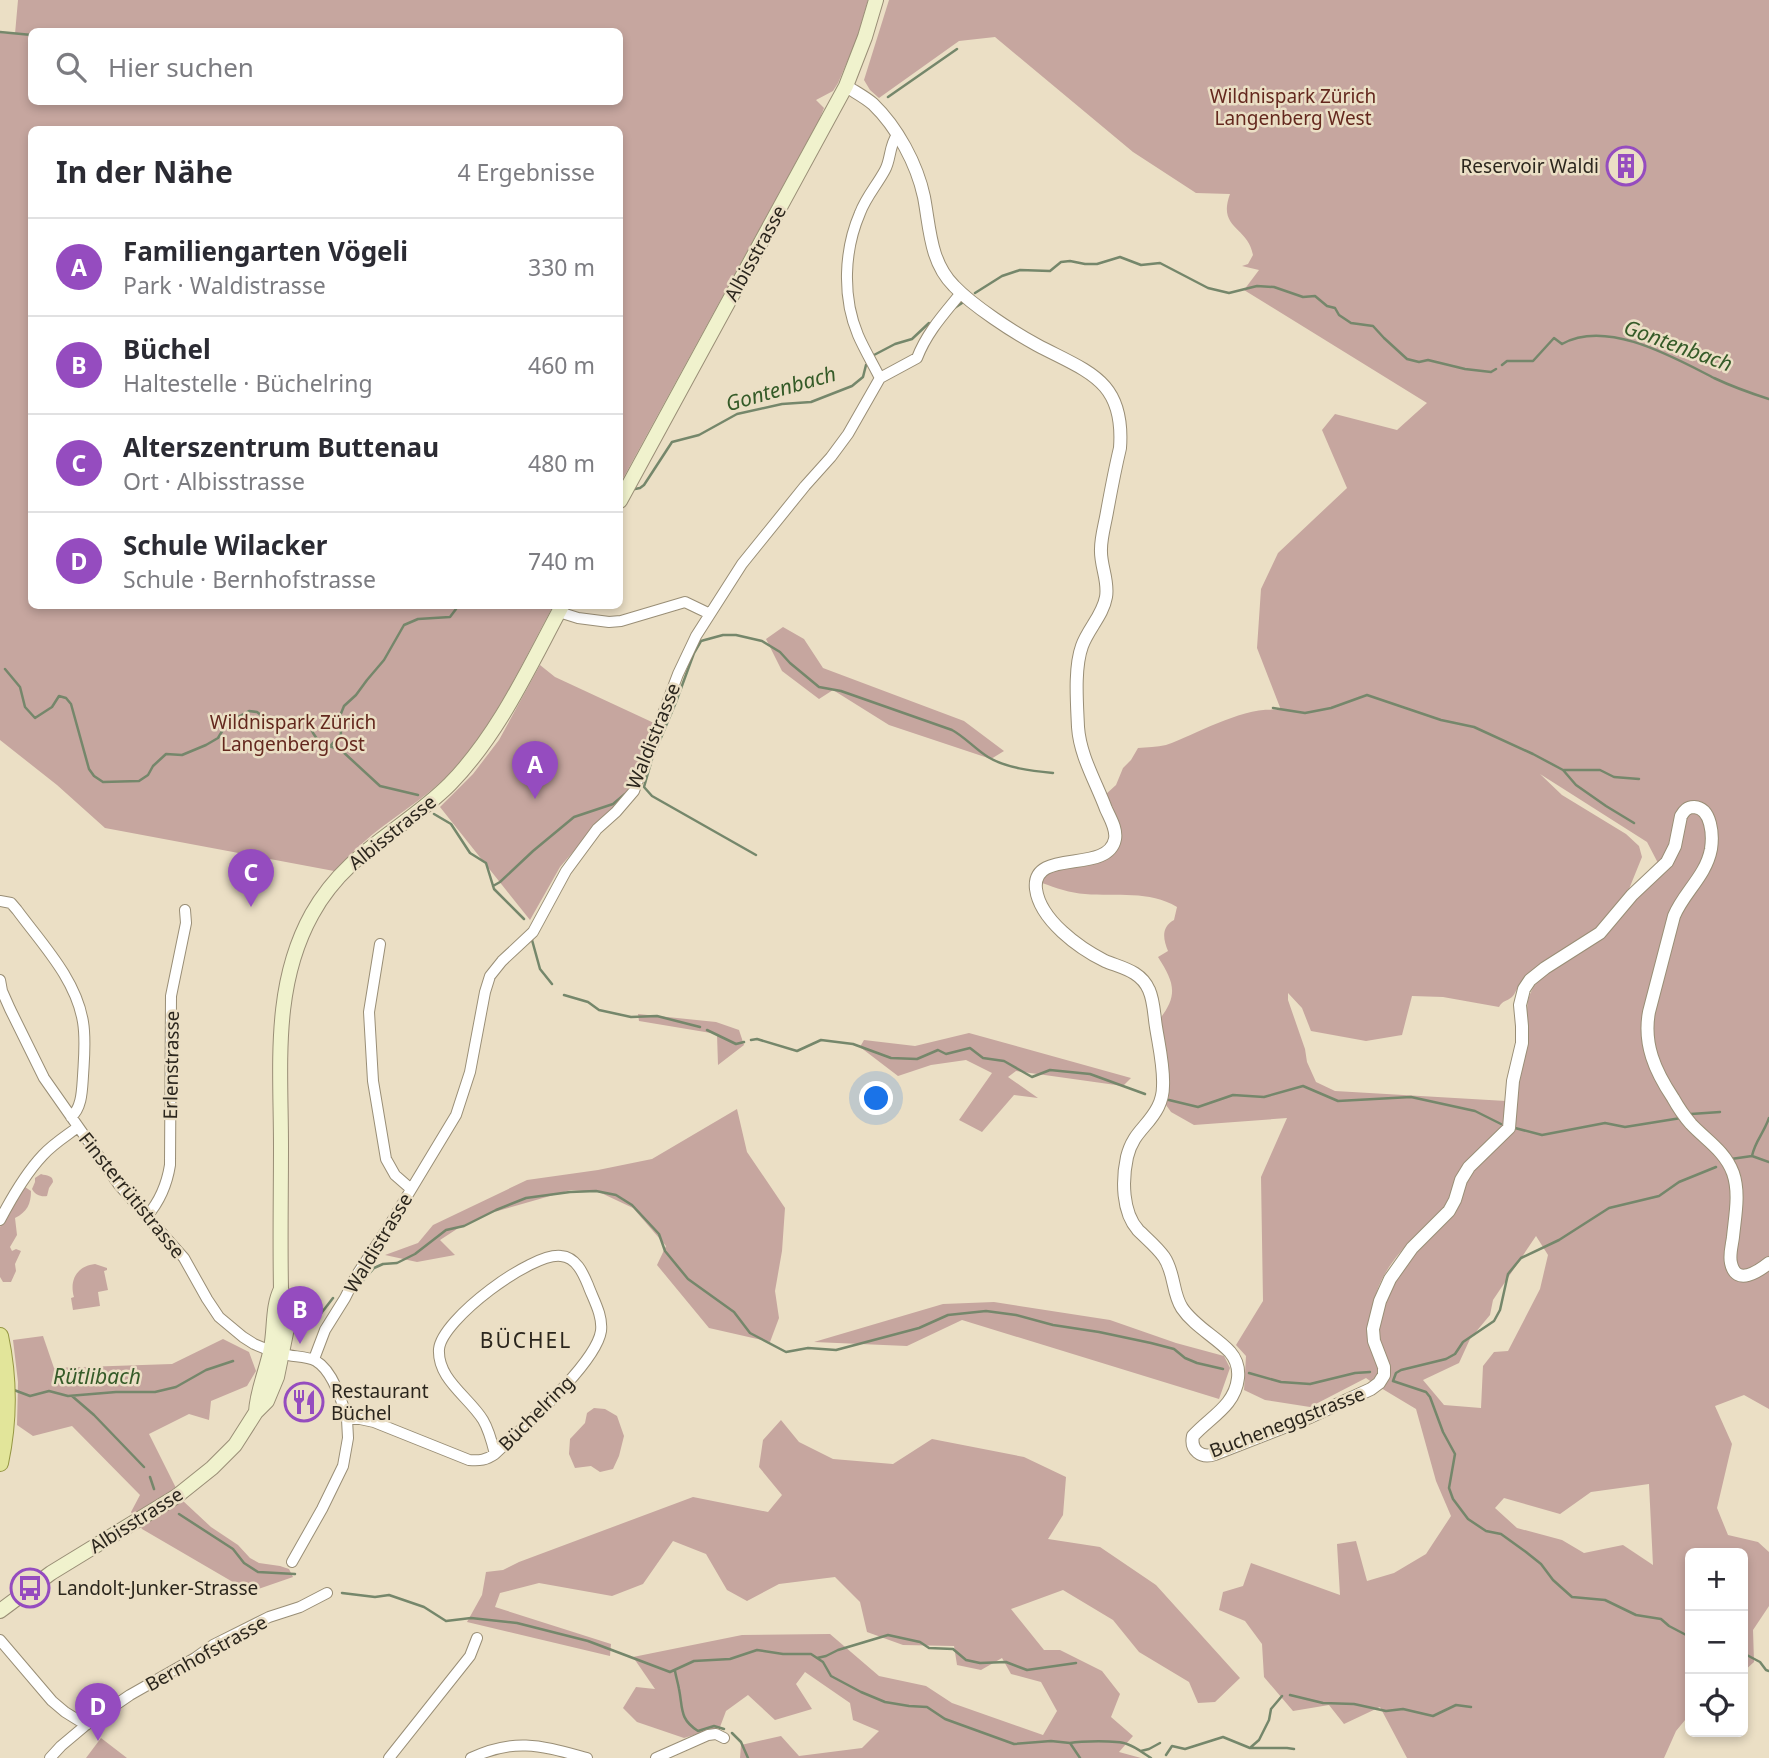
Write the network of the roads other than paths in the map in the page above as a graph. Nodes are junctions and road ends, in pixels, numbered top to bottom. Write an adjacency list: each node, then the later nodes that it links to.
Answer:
1 (877, 0): 2 (main road, Albisstrasse)
2 (846, 86): 3 (street, Bucheneggstrasse); 6 (main road, Albisstrasse)
3 (897, 135): 4 (street, Bucheneggstrasse); 5 (street)
4 (961, 293): 5 (street); 17 (street, Bucheneggstrasse)
5 (880, 378): 8 (street, Waldistrasse)
6 (623, 495)
7 (560, 609): 8 (street); 19 (main road, Albisstrasse)
8 (710, 614): 14 (street, Waldistrasse)
9 (0, 901): 13 (street)
10 (185, 910): 15 (street, Erlenstrasse)
11 (380, 944): 14 (street)
12 (0, 980): 13 (street, Finsterrütistrasse)
13 (74, 1122): 15 (street, Finsterrütistrasse); 16 (street)
14 (411, 1189): 20 (street, Waldistrasse)
15 (147, 1216): 19 (street, Finsterrütistrasse)
16 (0, 1220)
17 (1769, 1263)
18 (1, 1343): 23 (main road)
19 (277, 1352): 20 (street); 26 (main road, Albisstrasse)
20 (314, 1360): 21 (street)
21 (347, 1419): 22 (street, Büchelring); 24 (street)
22 (495, 1454): 22 (street, Büchelring)
23 (0, 1463)
24 (292, 1562)
25 (327, 1593): 29 (street, Bernhofstrasse)
26 (0, 1611)
27 (477, 1639): 32 (street)
28 (0, 1640): 29 (street)
29 (86, 1725): 31 (street, Bernhofstrasse)
30 (724, 1738): 35 (street)
31 (50, 1758)
32 (389, 1758)
33 (471, 1758): 34 (street)
34 (587, 1758)
35 (656, 1758)

